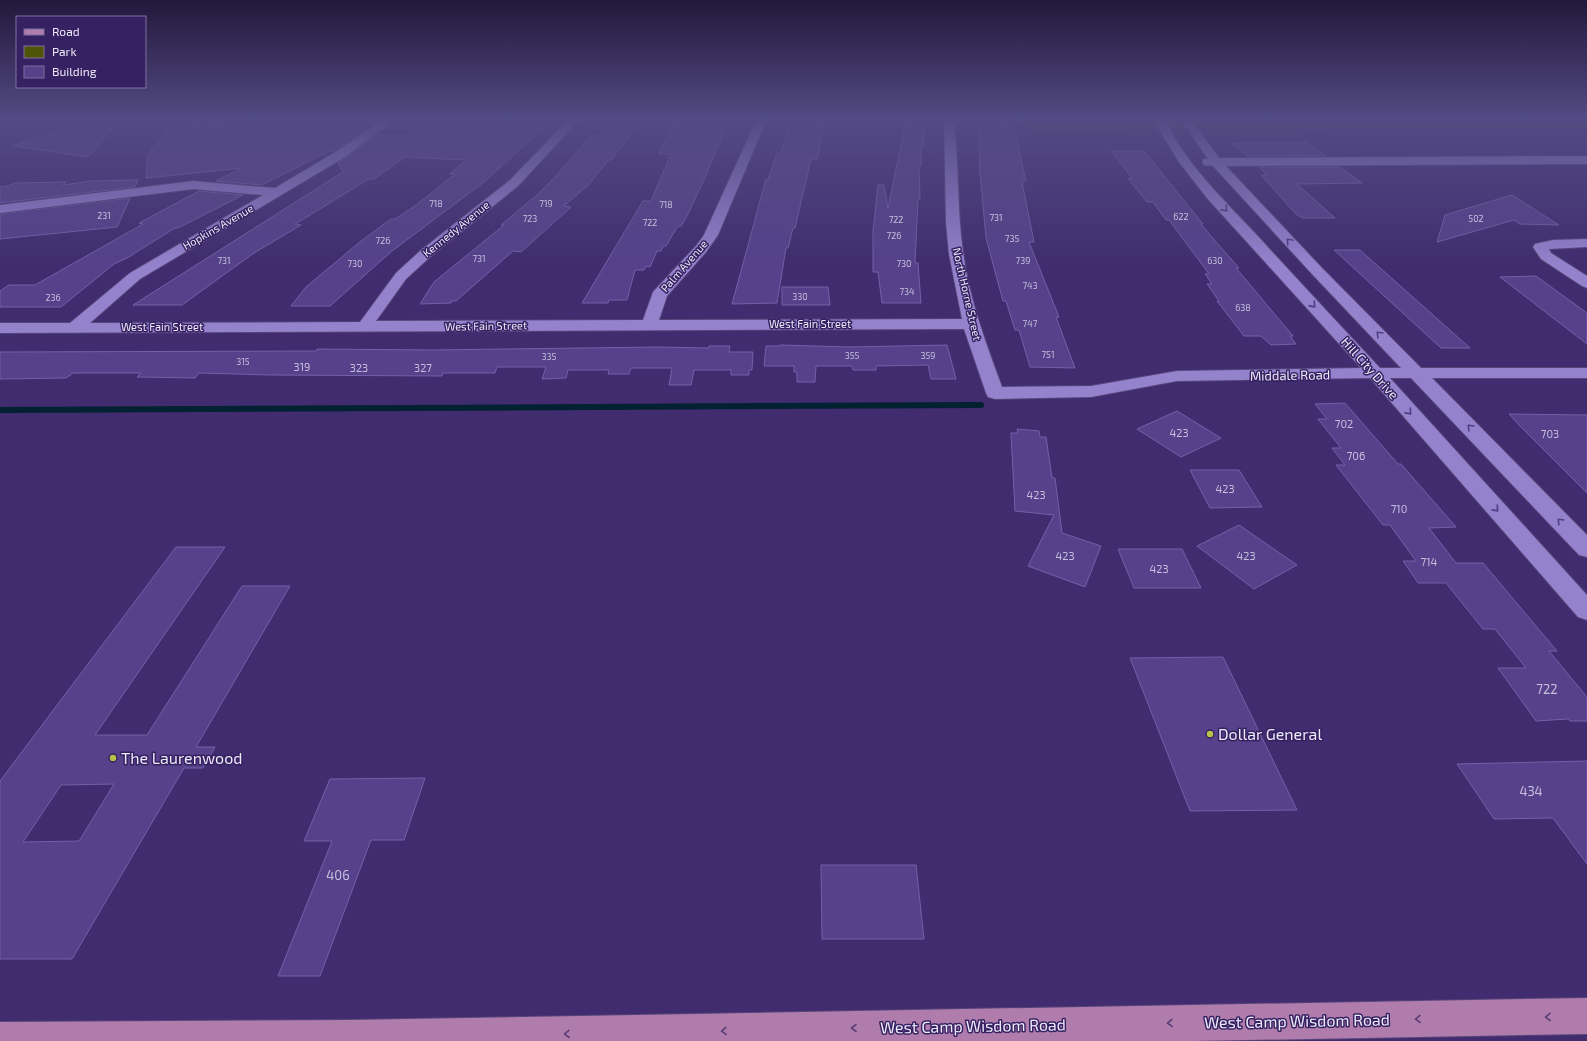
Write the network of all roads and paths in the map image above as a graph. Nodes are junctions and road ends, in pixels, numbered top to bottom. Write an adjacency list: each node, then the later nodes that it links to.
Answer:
1 (315, 170): 7 (street, Hopkins Avenue)
2 (527, 170): 13 (street, Kennedy Avenue)
3 (740, 170): 11 (street, Palm Avenue)
4 (951, 170): 12 (street, North Horne Street)
5 (1191, 170): 16 (street, Hill City Drive, one-way to 16)
6 (1223, 170): 17 (street, one-way to 6)
7 (277, 192): 8 (street); 15 (street, Hopkins Avenue)
8 (0, 209)
9 (1587, 243): 10 (street)
10 (1587, 283)
11 (650, 324): 12 (street, West Fain Street); 13 (street, West Fain Street)
12 (971, 324): 19 (street, North Horne Street)
13 (364, 327): 15 (street, West Fain Street)
14 (0, 328): 15 (street, West Fain Street)
15 (74, 328)
16 (1375, 373): 17 (street, Middale Road); 19 (street, Middale Road); 21 (street, Hill City Drive, one-way to 21)
17 (1418, 373): 18 (street, Middale Road); 20 (street, one-way to 17)
18 (1587, 373)
19 (995, 393)
20 (1587, 549)
21 (1587, 611)
22 (1587, 1016): 23 (main road, West Camp Wisdom Road, one-way to 23)
23 (993, 1033): 24 (main road, West Camp Wisdom Road, one-way to 24)
24 (349, 1039): 25 (main road, West Camp Wisdom Road)
25 (0, 1040)

